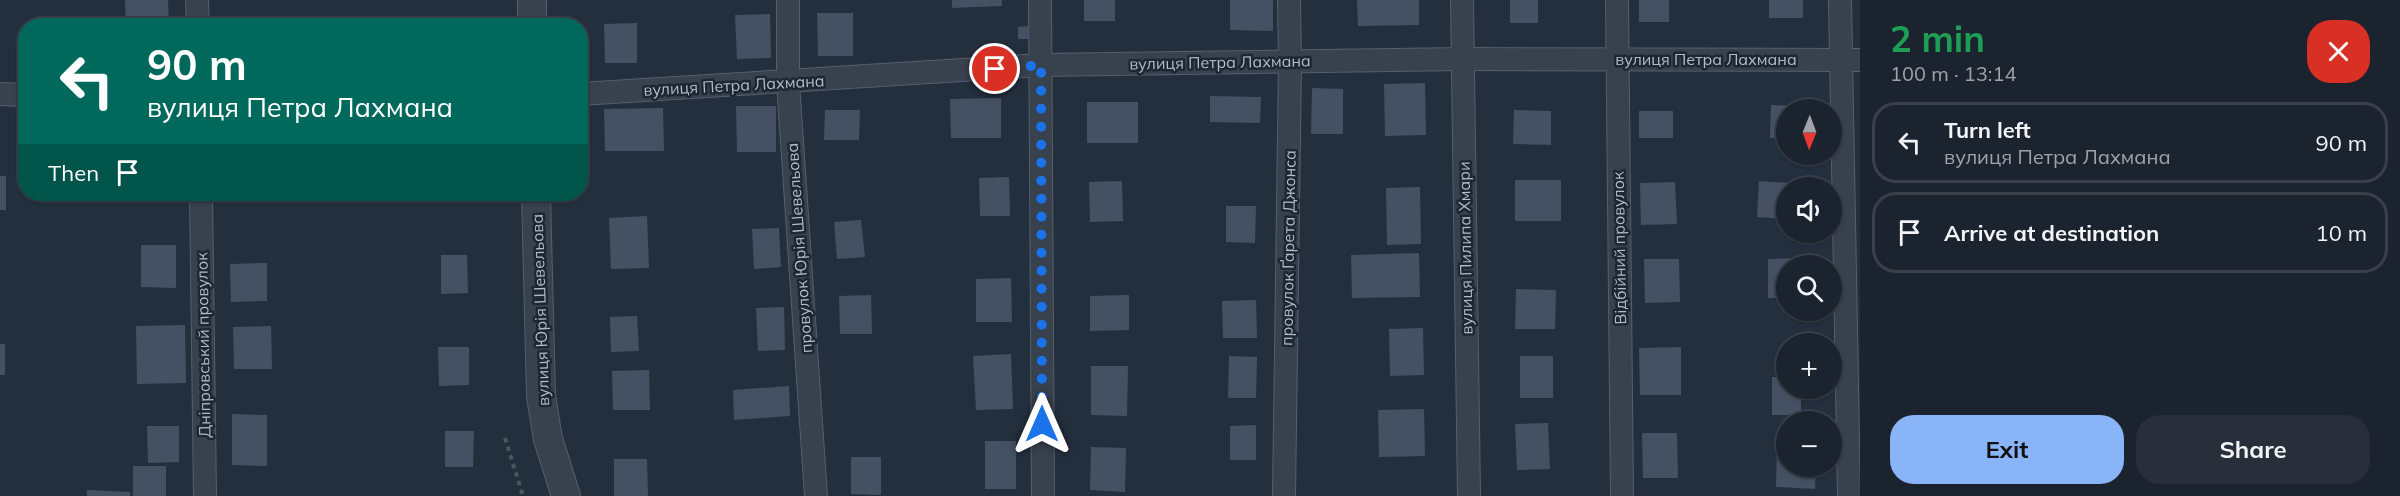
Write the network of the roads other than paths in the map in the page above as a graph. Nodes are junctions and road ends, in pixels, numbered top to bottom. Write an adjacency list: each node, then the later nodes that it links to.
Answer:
1 (197, 0): 9 (street)
2 (532, 0): 10 (street)
3 (788, 0): 16 (street, провулок Юрія Шевельова)
4 (1040, 0): 15 (street)
5 (1288, 0): 14 (street, провулок Ґарета Джонса)
6 (1462, 0): 11 (street, вулиця Пилипа Хмари)
7 (1617, 0): 12 (street, Відбійний провулок)
8 (1840, 0): 13 (street)
9 (198, 18)
10 (532, 18)
11 (1462, 59): 12 (street, вулиця Петра Лахмана); 14 (street, вулиця Петра Лахмана); 27 (street, вулиця Пилипа Хмари)
12 (1618, 59): 13 (street, вулиця Петра Лахмана); 28 (street, Відбійний провулок)
13 (1850, 60): 29 (street)
14 (1290, 61): 15 (street, вулиця Петра Лахмана); 26 (street, провулок Ґарета Джонса)
15 (1041, 65): 16 (street, вулиця Петра Лахмана); 25 (street)
16 (788, 83): 18 (street, вулиця Петра Лахмана); 24 (street, провулок Юрія Шевельова)
17 (0, 94): 19 (street)
18 (588, 94)
19 (18, 95)
20 (201, 201): 22 (street, Дніпровський провулок)
21 (536, 201): 23 (street, вулиця Юрія Шевельова)
22 (205, 496)
23 (566, 496)
24 (816, 496)
25 (1043, 496)
26 (1284, 496)
27 (1469, 496)
28 (1622, 496)
29 (1849, 496)

